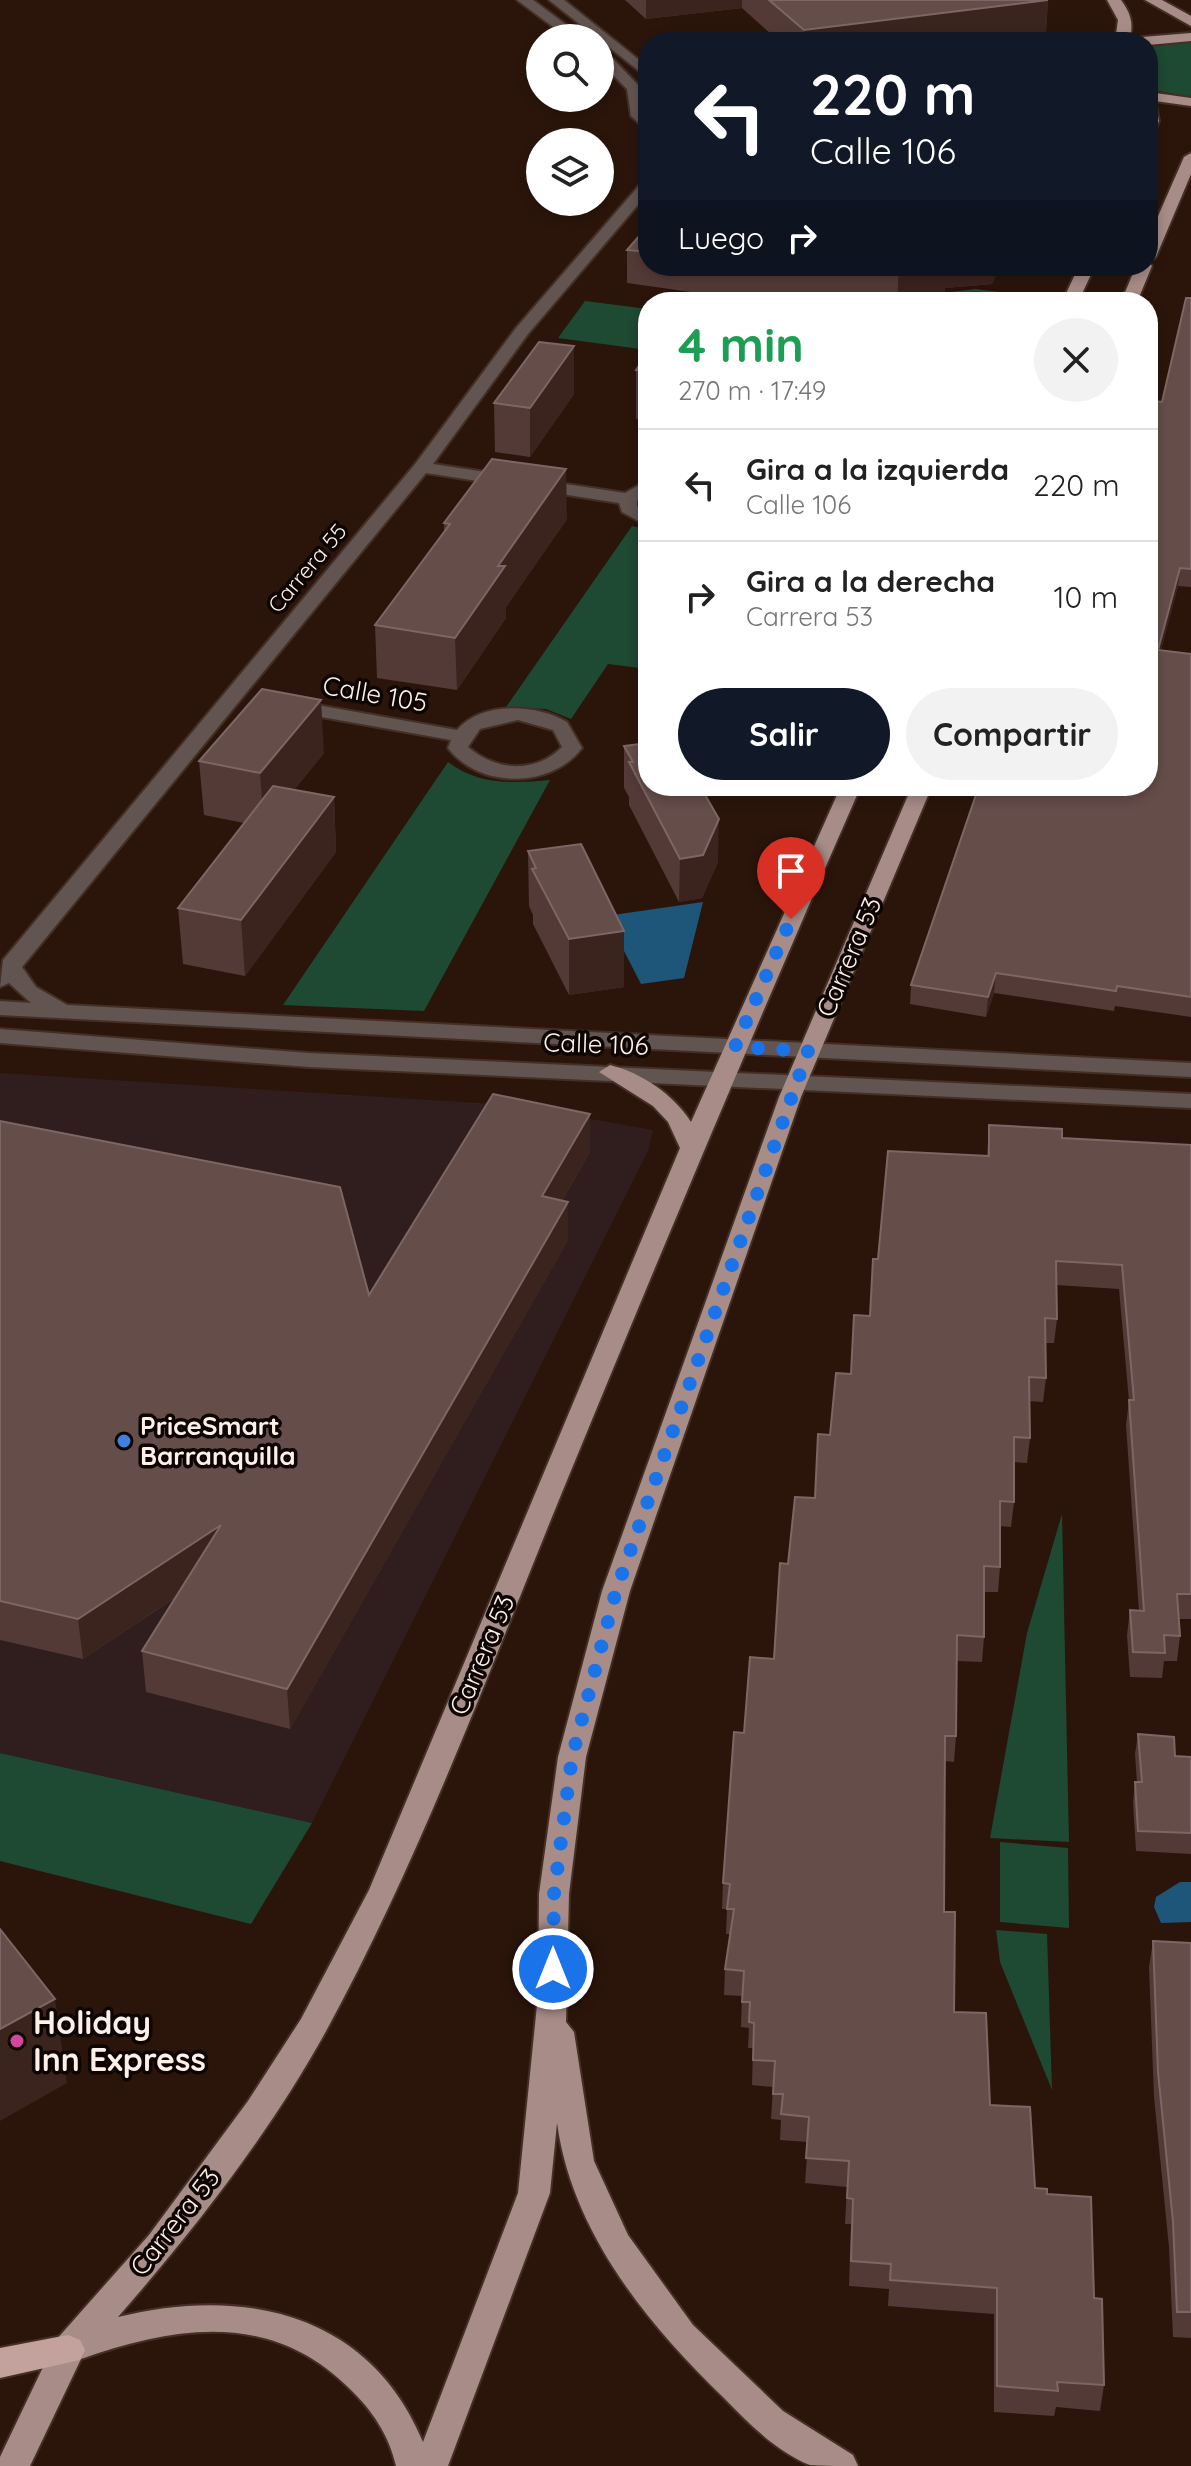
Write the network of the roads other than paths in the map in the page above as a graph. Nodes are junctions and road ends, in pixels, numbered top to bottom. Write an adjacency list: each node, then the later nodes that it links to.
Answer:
1 (524, 0): 6 (street)
2 (556, 0): 10 (street)
3 (1114, 0): 7 (main road)
4 (1152, 0): 5 (main road)
5 (1191, 22)
6 (557, 24)
7 (1125, 32)
8 (1191, 37): 9 (main road)
9 (1158, 40)
10 (638, 66)
11 (614, 68): 12 (street)
12 (638, 96)
13 (1158, 97): 14 (main road)
14 (1191, 102)
15 (1191, 157): 17 (main road)
16 (638, 196): 18 (street, Carrera 55)
17 (1158, 234)
18 (422, 467): 20 (street); 22 (street, Carrera 55)
19 (638, 492): 20 (street)
20 (628, 499): 21 (street)
21 (638, 514)
22 (233, 696): 23 (street, Calle 105); 26 (street, Carrera 55)
23 (460, 736): 23 (street)
24 (847, 796): 30 (main road, Carrera 53)
25 (918, 796): 31 (main road, Carrera 53)
26 (6, 972): 28 (street, Calle 106)
27 (0, 1008): 28 (street, Calle 106)
28 (107, 1015): 30 (street, Calle 106)
29 (0, 1036): 33 (street, Calle 106)
30 (735, 1047): 31 (street, Calle 106); 34 (main road, Carrera 53)
31 (808, 1051): 32 (street, Calle 106); 35 (main road, Carrera 53)
32 (1191, 1070)
33 (610, 1072): 34 (street, Calle 106); 37 (main road)
34 (721, 1077): 35 (street, Calle 106); 37 (main road, Carrera 53)
35 (797, 1080): 36 (street, Calle 106); 38 (main road, Carrera 53)
36 (1191, 1101)
37 (692, 1149): 39 (main road, Carrera 53)
38 (553, 1995): 43 (main road, Carrera 53); 44 (main road)
39 (68, 2350): 40 (highway); 41 (main road, Carrera 53); 42 (main road)
40 (0, 2363)
41 (13, 2466)
42 (413, 2466)
43 (431, 2466)
44 (841, 2466)

